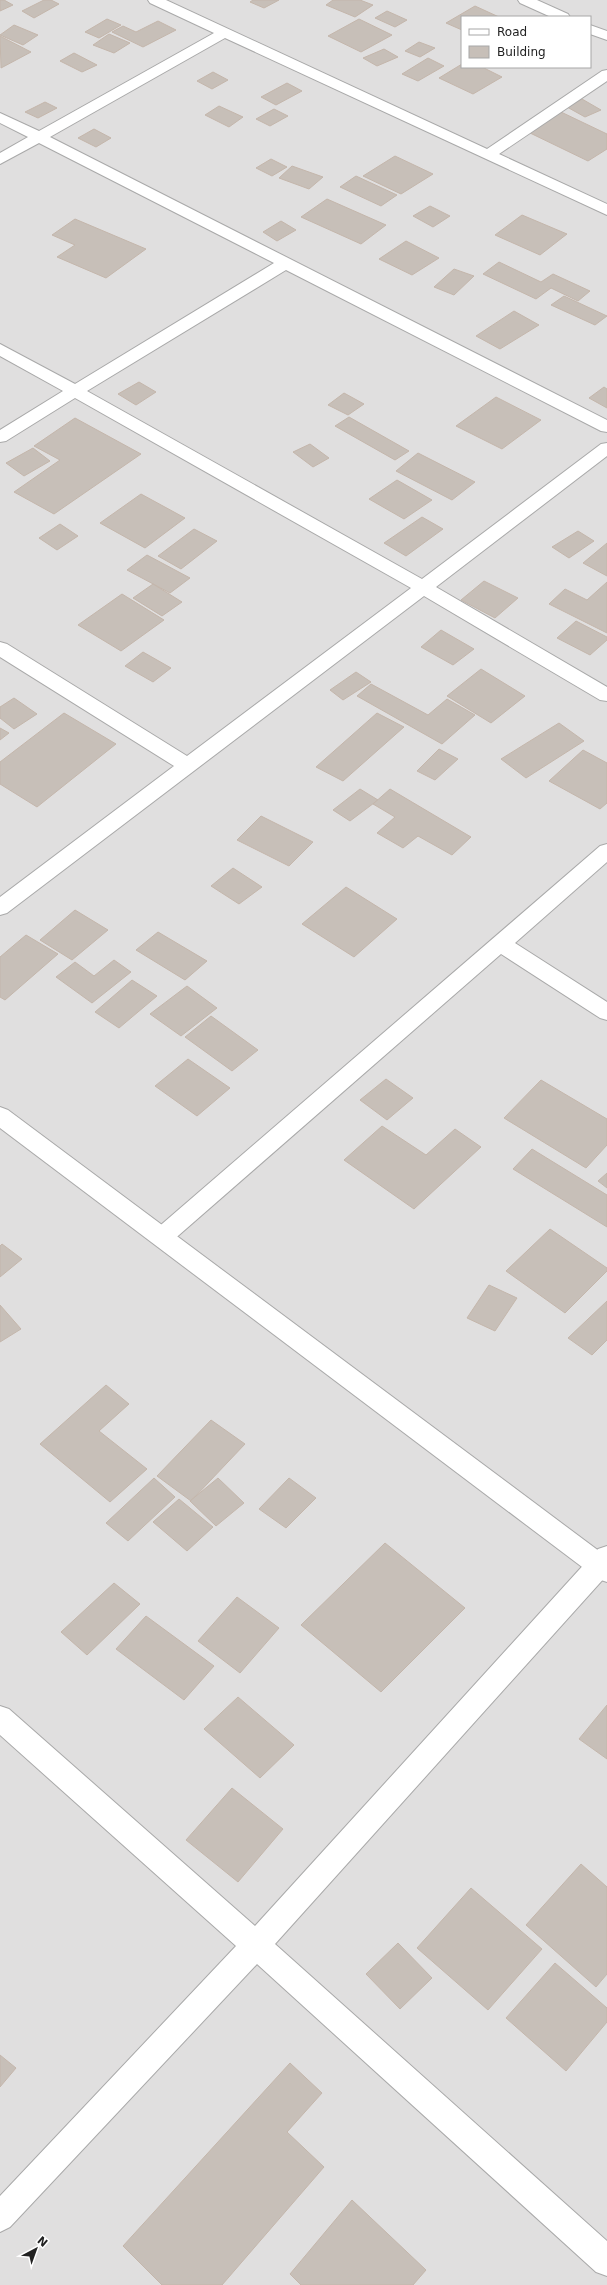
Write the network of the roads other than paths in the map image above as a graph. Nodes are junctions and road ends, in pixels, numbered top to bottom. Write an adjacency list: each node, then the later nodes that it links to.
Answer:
1 (155, 0): 5 (street)
2 (525, 0): 3 (street)
3 (561, 16)
4 (591, 29): 6 (street)
5 (224, 33): 9 (street); 10 (street)
6 (607, 36)
7 (607, 74): 10 (street)
8 (0, 117): 9 (street)
9 (38, 138): 11 (street); 13 (street)
10 (489, 154): 12 (street)
11 (0, 159)
12 (607, 210)
13 (286, 263): 15 (street); 16 (street)
14 (0, 349): 15 (street)
15 (76, 390): 17 (street); 19 (street)
16 (607, 427)
17 (0, 437)
18 (607, 448): 19 (street)
19 (424, 587): 21 (street); 22 (street)
20 (0, 648): 22 (street)
21 (607, 695)
22 (186, 765): 24 (street)
23 (607, 851): 25 (street)
24 (0, 908)
25 (501, 944): 26 (street); 28 (street)
26 (607, 1012)
27 (0, 1116): 28 (street)
28 (163, 1236): 29 (street)
29 (604, 1564): 31 (street)
30 (0, 1718): 31 (street)
31 (256, 1945): 32 (street); 33 (street)
32 (0, 2217)
33 (607, 2261)

